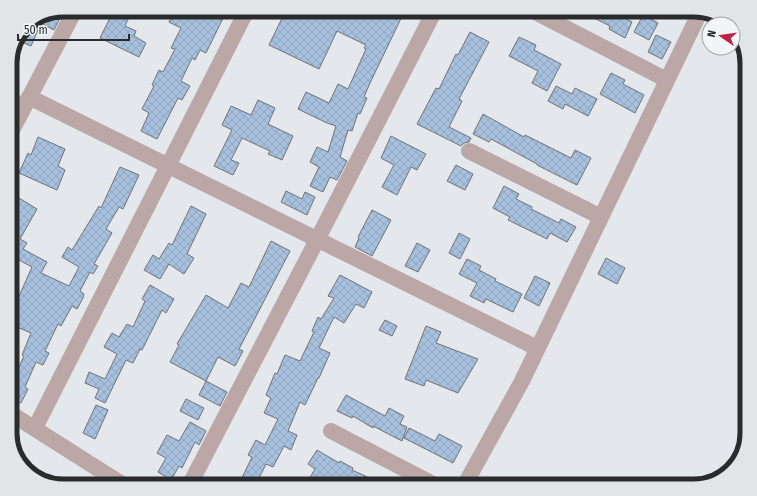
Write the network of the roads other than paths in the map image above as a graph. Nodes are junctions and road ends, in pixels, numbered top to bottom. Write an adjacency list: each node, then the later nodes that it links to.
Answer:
1 (71, 17): 7 (street)
2 (243, 17): 10 (street)
3 (431, 17): 12 (street)
4 (545, 17): 6 (street)
5 (698, 17): 6 (street)
6 (667, 80): 11 (street)
7 (21, 101): 8 (street); 10 (street)
8 (17, 113)
9 (469, 151): 11 (street)
10 (168, 166): 12 (street); 15 (street)
11 (601, 217): 13 (street)
12 (318, 240): 13 (street); 18 (street)
13 (537, 348): 20 (street)
14 (17, 417): 15 (street)
15 (35, 428): 17 (street)
16 (331, 431): 19 (street)
17 (114, 479)
18 (193, 479)
19 (424, 479)
20 (468, 479)

